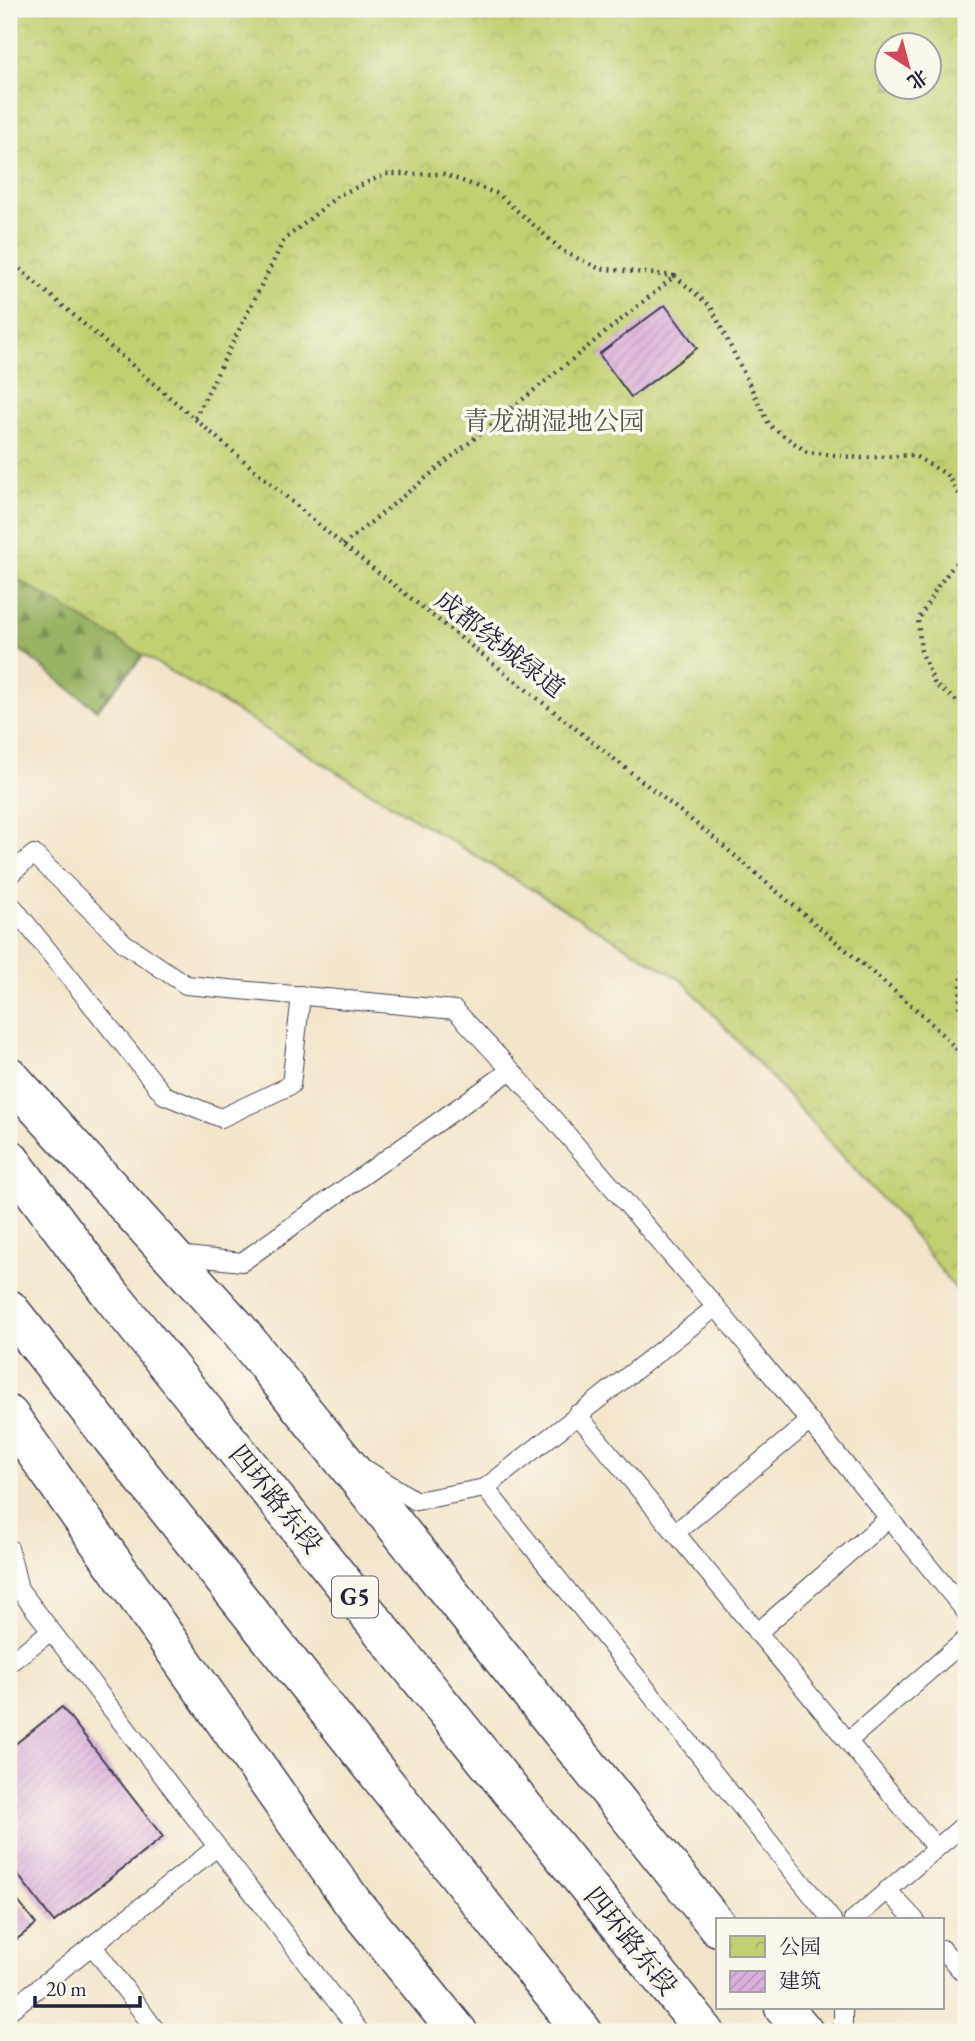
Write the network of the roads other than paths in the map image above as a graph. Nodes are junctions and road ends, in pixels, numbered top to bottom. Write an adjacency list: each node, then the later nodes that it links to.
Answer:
1 (9, 875): 3 (lane)
2 (9, 902): 3 (lane)
3 (301, 995): 4 (lane)
4 (511, 1070): 7 (lane); 8 (lane)
5 (9, 1076): 7 (highway)
6 (9, 1158): 44 (highway, 四环路东段 / G5)
7 (169, 1254): 13 (highway)
8 (716, 1307): 10 (lane); 12 (lane)
9 (9, 1309): 43 (highway)
10 (577, 1414): 14 (lane); 16 (lane)
11 (9, 1415): 42 (highway)
12 (810, 1422): 15 (lane); 16 (lane)
13 (337, 1452): 14 (lane); 31 (highway)
14 (485, 1488): 28 (lane)
15 (889, 1518): 18 (lane); 20 (lane)
16 (675, 1533): 20 (lane)
17 (9, 1548): 19 (lane)
18 (966, 1612)
19 (51, 1632): 22 (lane); 25 (lane)
20 (757, 1633): 23 (lane)
21 (966, 1639): 23 (lane)
22 (9, 1663)
23 (848, 1741): 26 (lane)
24 (966, 1824): 26 (lane)
25 (216, 1847): 32 (lane); 41 (lane)
26 (936, 1848): 27 (lane)
27 (887, 1890): 29 (lane); 30 (lane)
28 (830, 1918)
29 (855, 1918)
30 (913, 1918)
31 (716, 1925)
32 (92, 1945): 37 (lane); 40 (lane)
33 (944, 1951): 34 (lane)
34 (966, 1976)
35 (786, 2010): 45 (highway)
36 (843, 2010): 46 (lane)
37 (9, 2011)
38 (9, 2027): 39 (lane)
39 (13, 2032)
40 (157, 2032)
41 (360, 2032)
42 (458, 2032)
43 (583, 2032)
44 (705, 2032)
45 (804, 2032)
46 (843, 2032)

